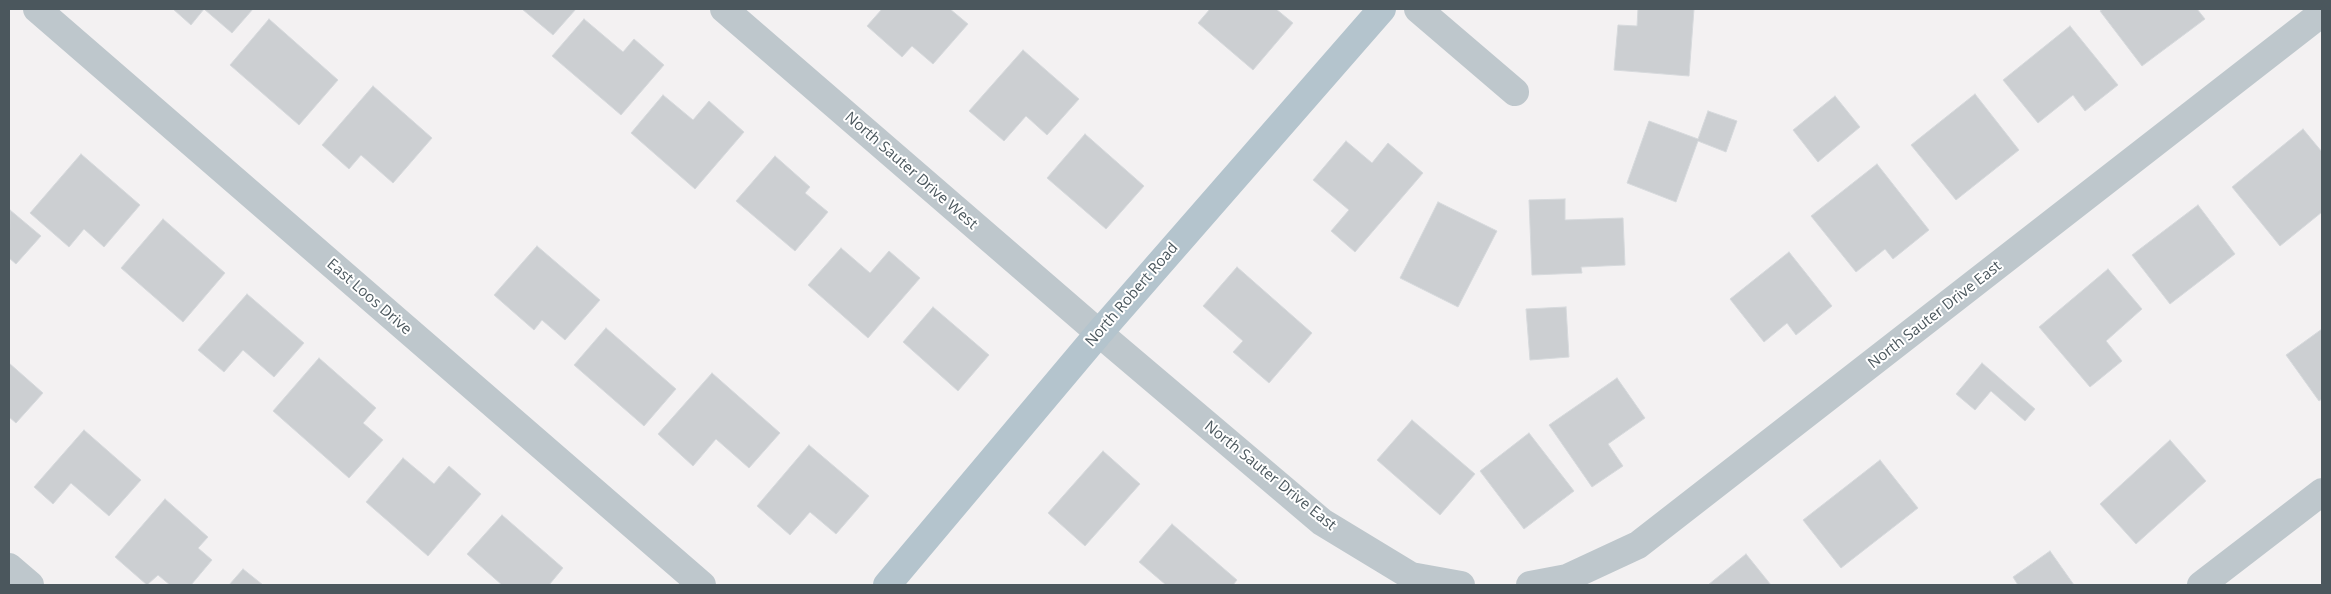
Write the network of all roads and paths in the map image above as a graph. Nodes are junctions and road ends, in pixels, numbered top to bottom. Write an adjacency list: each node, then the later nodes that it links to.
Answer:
1 (37, 9): 11 (street, East Loos Drive)
2 (724, 9): 7 (street, North Sauter Drive West)
3 (1382, 9): 7 (main road, North Robert Road)
4 (1418, 9): 6 (street)
5 (2322, 13): 14 (street, North Sauter Drive East)
6 (1515, 92)
7 (1099, 333): 12 (main road, North Robert Road); 13 (street, North Sauter Drive East)
8 (2322, 492): 15 (street)
9 (9, 567): 10 (street)
10 (30, 585)
11 (702, 585)
12 (887, 585)
13 (1461, 585)
14 (1530, 585)
15 (2200, 585)

